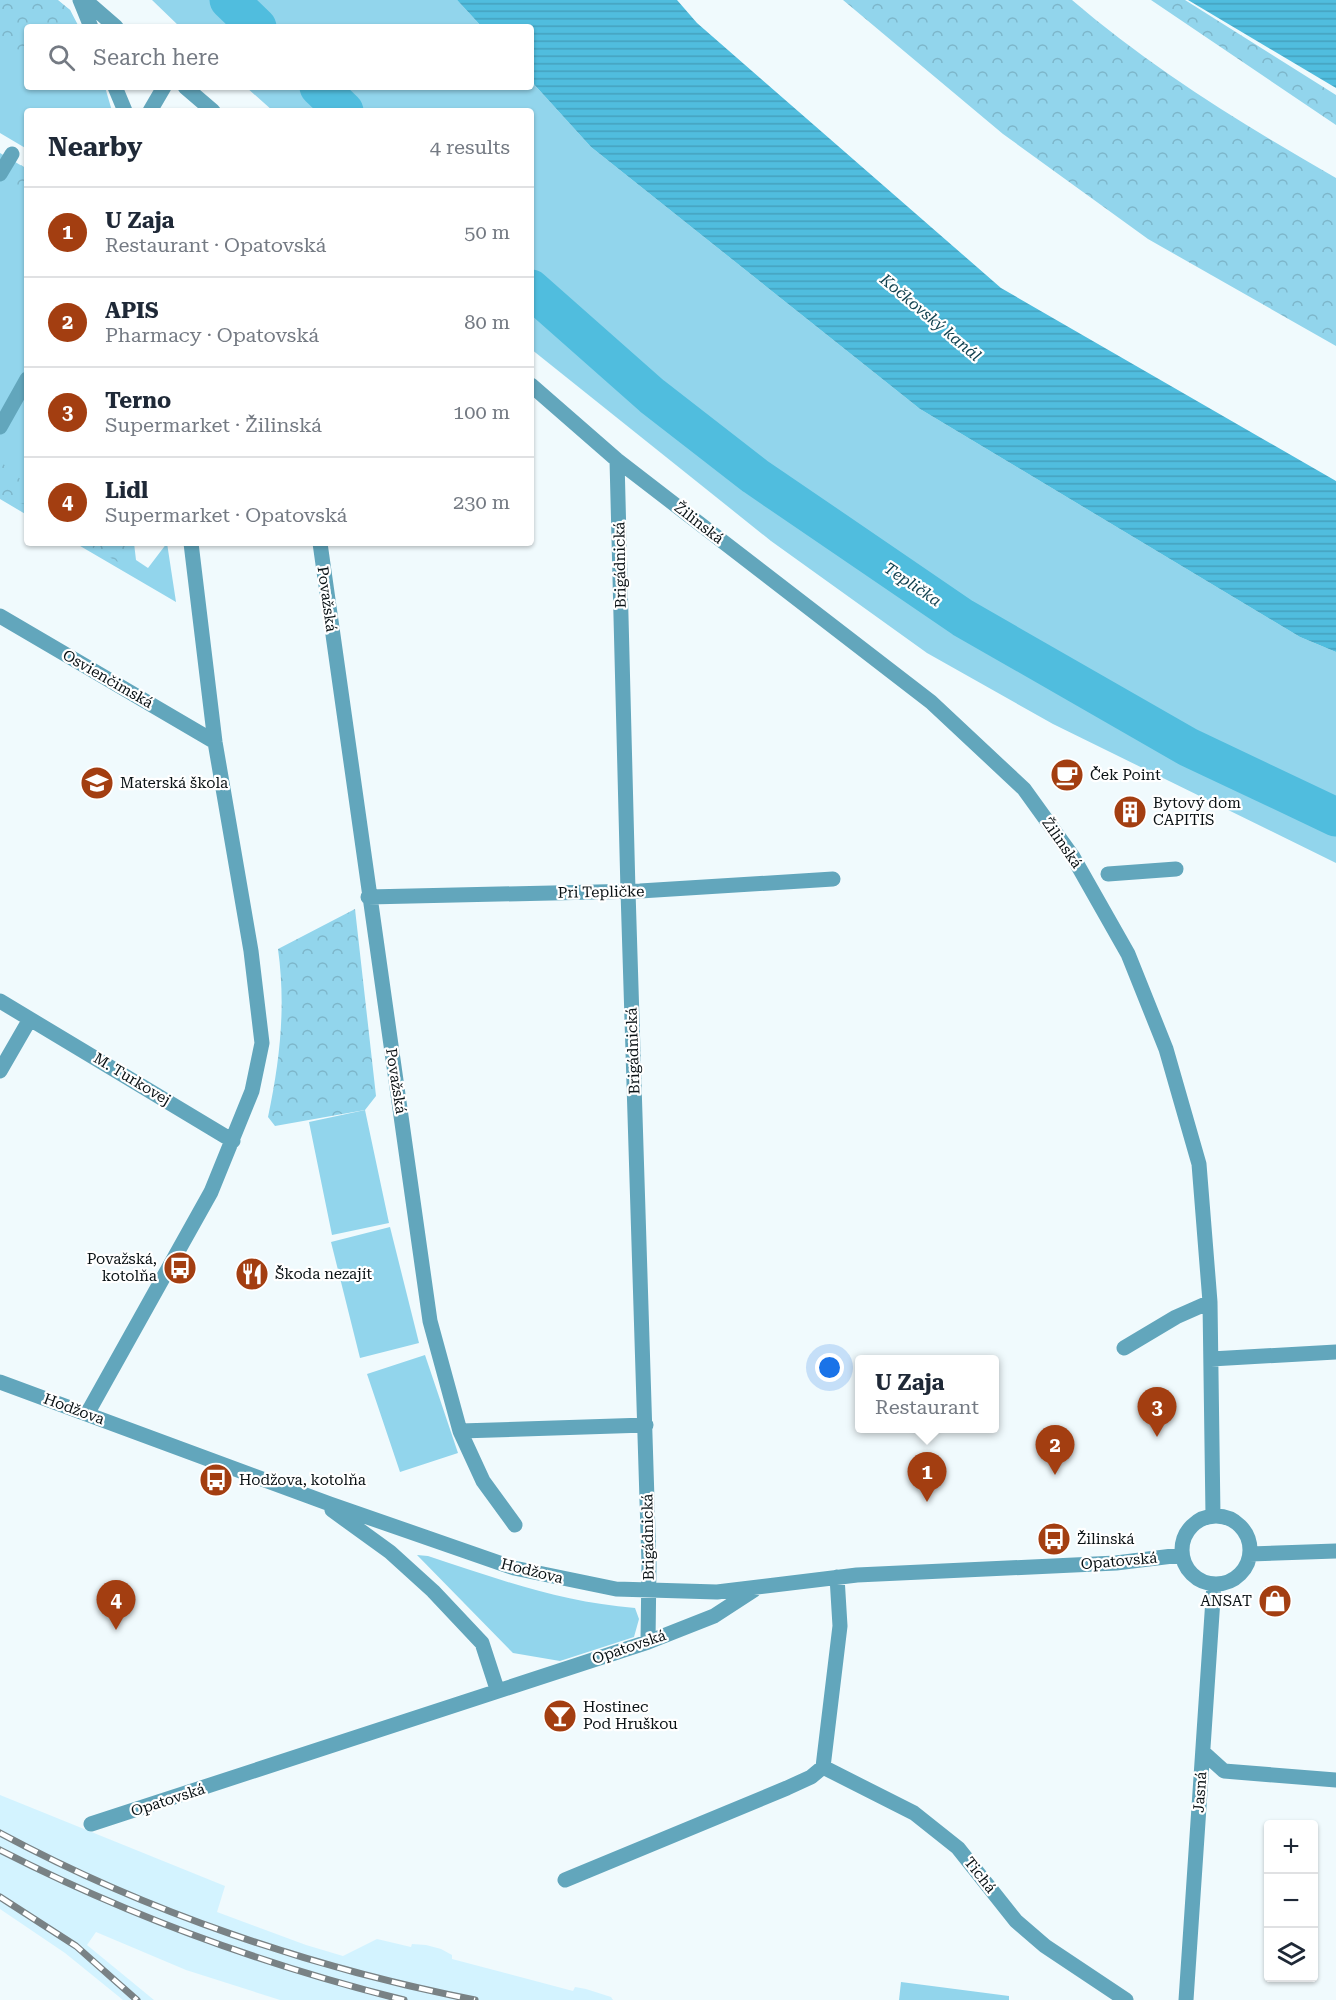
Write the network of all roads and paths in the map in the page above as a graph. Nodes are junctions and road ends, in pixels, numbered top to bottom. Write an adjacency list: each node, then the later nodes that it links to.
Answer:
1 (80, 0): 3 (street)
2 (85, 0): 4 (street)
3 (90, 24)
4 (113, 24)
5 (116, 90): 8 (street)
6 (162, 90): 9 (street)
7 (188, 90): 10 (street)
8 (124, 108)
9 (152, 108)
10 (210, 108)
11 (12, 154): 12 (street)
12 (0, 174)
13 (24, 385): 15 (street)
14 (534, 388): 16 (street, Žilinská)
15 (0, 427)
16 (617, 460): 24 (street, Brigádnická); 30 (street, Žilinská)
17 (191, 546): 20 (street)
18 (320, 546): 25 (street, Považská)
19 (0, 616): 20 (street, Osvienčimská)
20 (215, 742): 29 (street)
21 (1176, 869): 22 (street)
22 (1108, 874)
23 (833, 879): 24 (street, Pri Tepličke)
24 (628, 891): 25 (street, Pri Tepličke); 36 (street, Brigádnická)
25 (368, 897): 37 (street, Považská)
26 (0, 1001): 27 (street, M. Turkovej)
27 (30, 1019): 28 (street); 29 (street, M. Turkovej)
28 (0, 1071)
29 (233, 1141): 35 (street)
30 (1210, 1302): 31 (street); 33 (street, Žilinská)
31 (1124, 1348)
32 (1336, 1352): 33 (street)
33 (1211, 1359): 39 (street, Žilinská)
34 (0, 1382): 35 (street, Hodžova)
35 (87, 1414): 38 (street, Hodžova)
36 (646, 1425): 37 (street); 47 (street, Brigádnická)
37 (460, 1431): 40 (street, Považská)
38 (318, 1499): 47 (street, Hodžova); 49 (street, Hodžova)
39 (1213, 1516): 42 (street); 43 (street)
40 (515, 1525)
41 (1336, 1551): 42 (street)
42 (1250, 1554): 45 (street)
43 (1182, 1555): 44 (street, Opatovská); 45 (street)
44 (837, 1577): 46 (street, Opatovská); 51 (street)
45 (1214, 1584): 50 (street, Jasná)
46 (756, 1589): 47 (street, Hodžova); 48 (street, Opatovská)
47 (648, 1591): 48 (street, Brigádnická)
48 (648, 1642): 49 (street, Opatovská)
49 (496, 1689): 53 (street, Opatovská)
50 (1203, 1752): 52 (street); 56 (street, Jasná)
51 (823, 1767): 54 (street); 55 (street, Tichá)
52 (1336, 1779)
53 (91, 1824)
54 (564, 1880)
55 (1126, 2000)
56 (1186, 2000)

